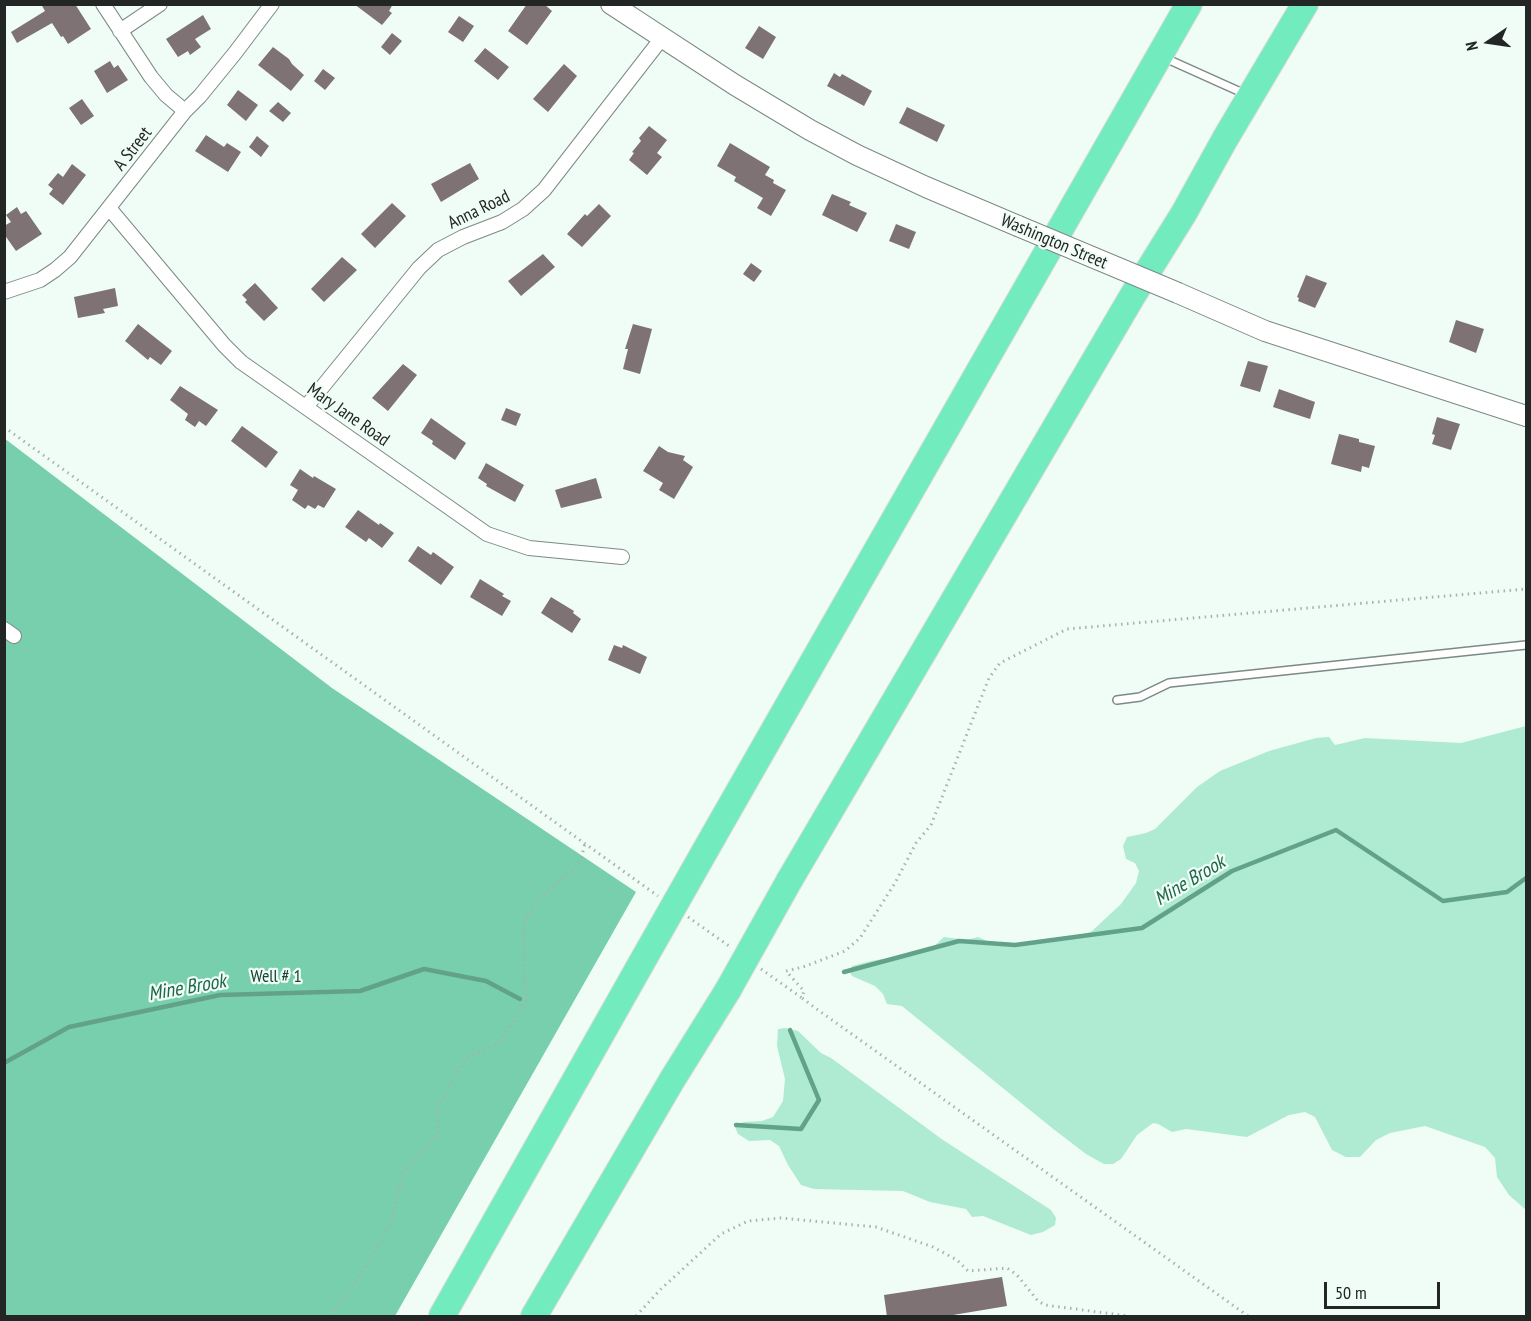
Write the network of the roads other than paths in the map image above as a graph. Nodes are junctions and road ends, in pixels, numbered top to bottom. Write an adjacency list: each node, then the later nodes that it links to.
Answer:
1 (103, 4): 7 (street)
2 (160, 4): 7 (street)
3 (272, 4): 11 (street, A Street)
4 (611, 4): 8 (main road, Washington Street)
5 (1189, 4): 9 (highway)
6 (1305, 4): 10 (highway)
7 (120, 31): 11 (street)
8 (662, 38): 14 (street, Anna Road); 15 (main road, Washington Street, bridge)
9 (1160, 56): 10 (lane); 19 (highway, bridge)
10 (1250, 97): 20 (highway, bridge)
11 (185, 111): 12 (street, A Street)
12 (109, 208): 13 (street, A Street); 14 (street, Mary Jane Road)
13 (4, 292)
14 (306, 407): 16 (street, Mary Jane Road)
15 (1527, 416)
16 (622, 557)
17 (1527, 645): 18 (lane)
18 (1117, 700)
19 (442, 1317)
20 (534, 1317)

